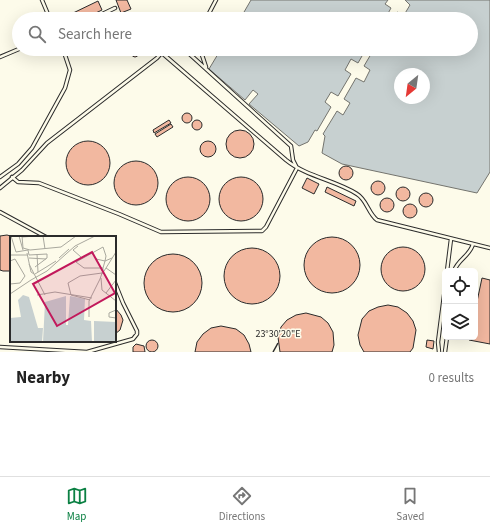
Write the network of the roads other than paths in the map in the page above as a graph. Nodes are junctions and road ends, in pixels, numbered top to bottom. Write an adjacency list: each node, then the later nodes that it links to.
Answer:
1 (42, 0): 4 (lane)
2 (216, 0): 6 (lane)
3 (115, 8): 5 (lane)
4 (47, 12)
5 (107, 12)
6 (210, 12)
7 (12, 52): 13 (lane)
8 (66, 56): 15 (lane)
9 (158, 56): 16 (lane)
10 (166, 56): 17 (lane)
11 (192, 56): 14 (lane)
12 (202, 56): 14 (lane)
13 (0, 58)
14 (209, 72): 17 (lane)
15 (24, 159): 16 (lane); 18 (lane)
16 (29, 163): 19 (lane)
17 (297, 168): 19 (lane); 23 (lane)
18 (0, 177)
19 (12, 177): 20 (lane)
20 (0, 188)
21 (0, 212): 22 (lane)
22 (44, 236)
23 (451, 239): 24 (lane); 26 (lane)
24 (473, 244): 25 (lane); 27 (lane)
25 (490, 248)
26 (447, 268)
27 (456, 268)
28 (116, 285): 33 (lane)
29 (443, 304): 34 (lane)
30 (447, 340): 35 (lane)
31 (0, 347): 32 (lane)
32 (32, 350): 33 (lane)
33 (87, 352)
34 (439, 352)
35 (445, 352)

